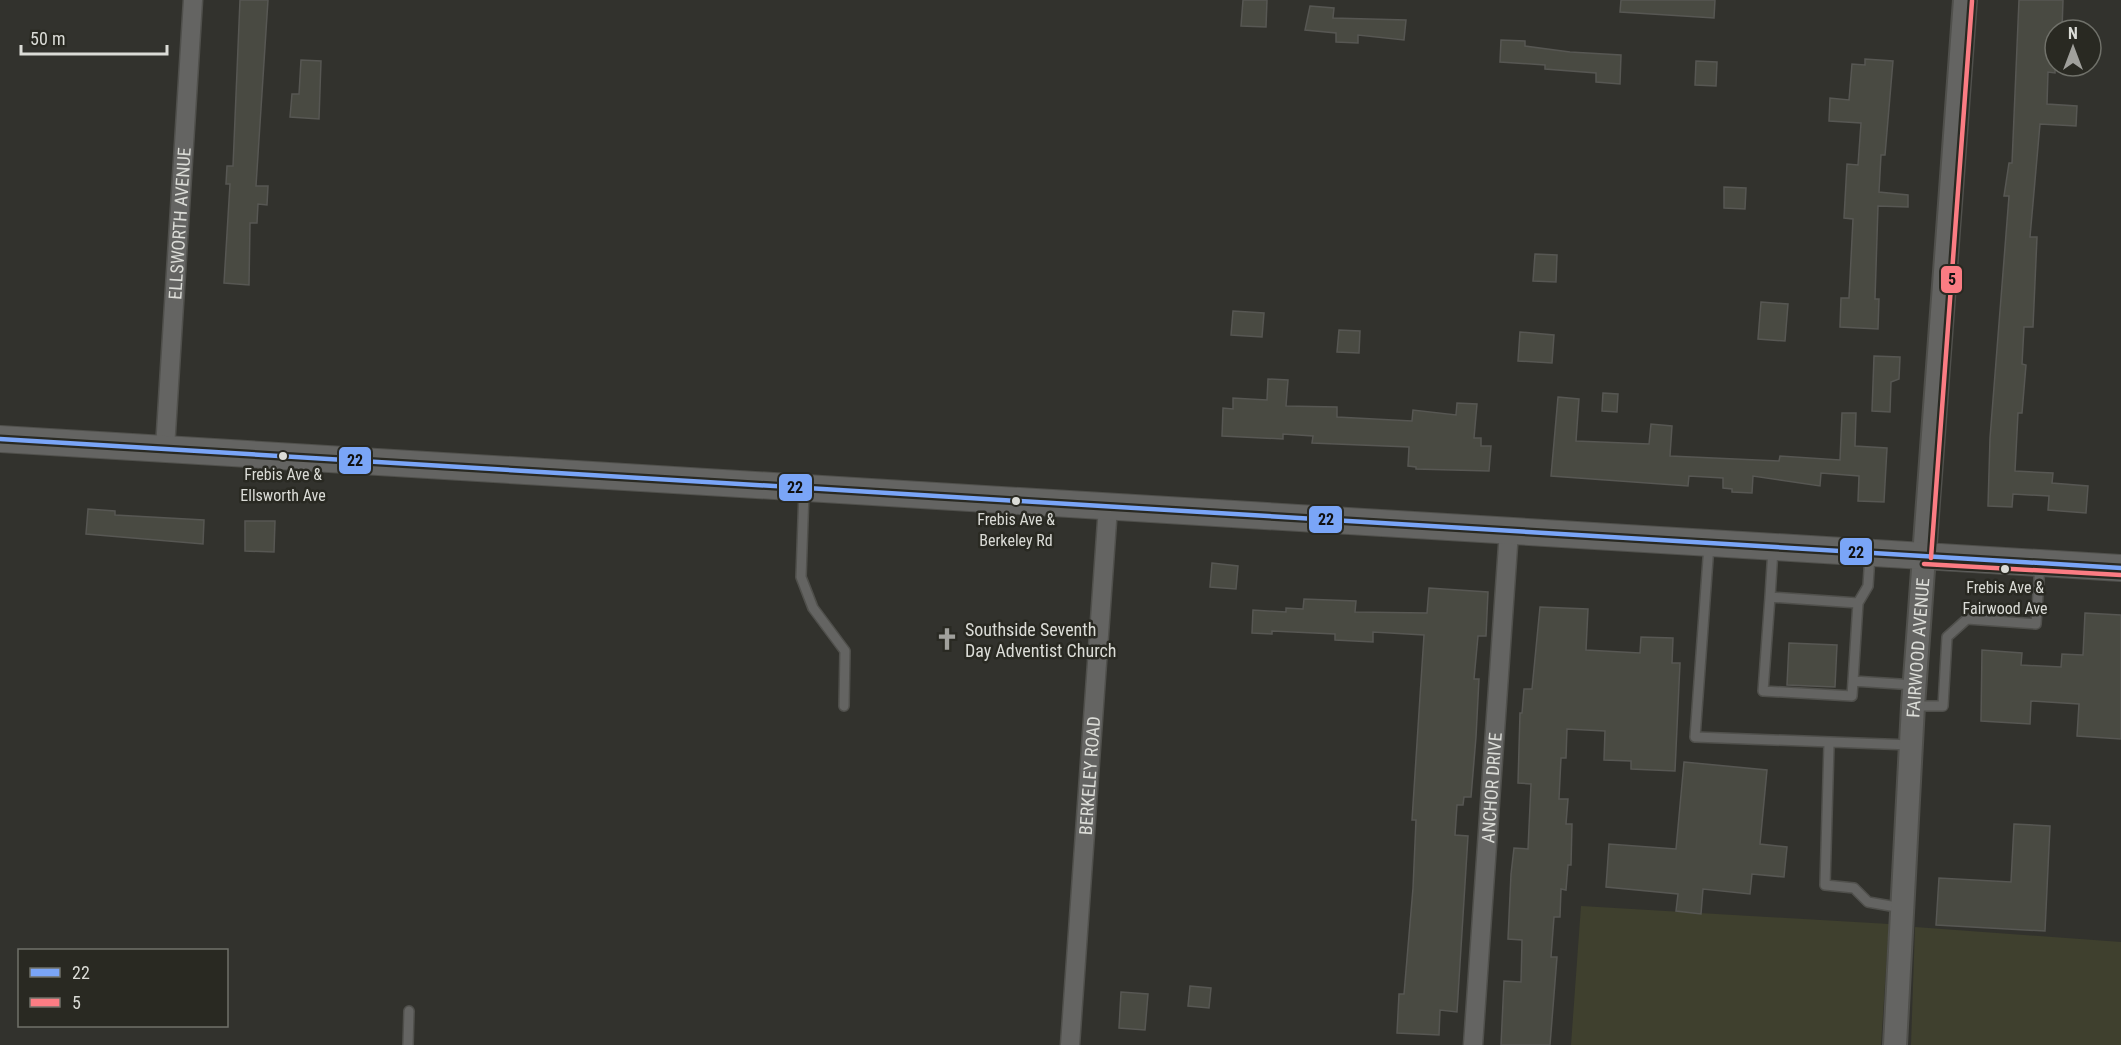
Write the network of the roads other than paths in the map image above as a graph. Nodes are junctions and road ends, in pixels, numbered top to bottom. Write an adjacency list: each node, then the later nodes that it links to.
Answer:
1 (193, 0): 4 (street, ELLSWORTH AVENUE)
2 (1965, 0): 11 (street, FAIRWOOD AVENUE)
3 (0, 439): 4 (main road)
4 (165, 448): 5 (main road)
5 (804, 488): 6 (main road); 18 (lane)
6 (1108, 507): 7 (main road); 24 (street, BERKELEY ROAD)
7 (1509, 531): 8 (main road); 25 (street, ANCHOR DRIVE)
8 (1709, 543): 9 (main road); 19 (lane)
9 (1773, 547): 10 (main road); 14 (lane)
10 (1870, 553): 11 (main road); 15 (lane)
11 (1923, 557): 12 (main road); 17 (street, FAIRWOOD AVENUE)
12 (2040, 564): 13 (main road); 17 (lane)
13 (2121, 568)
14 (1770, 597): 15 (lane); 16 (lane)
15 (1858, 603): 16 (lane)
16 (1853, 681): 17 (lane)
17 (1914, 695): 20 (street, FAIRWOOD AVENUE)
18 (844, 706)
19 (1829, 744): 20 (lane); 21 (lane)
20 (1911, 746): 21 (street, FAIRWOOD AVENUE)
21 (1903, 908): 26 (street, FAIRWOOD AVENUE)
22 (409, 1011): 23 (lane)
23 (408, 1045)
24 (1071, 1045)
25 (1473, 1045)
26 (1895, 1045)

